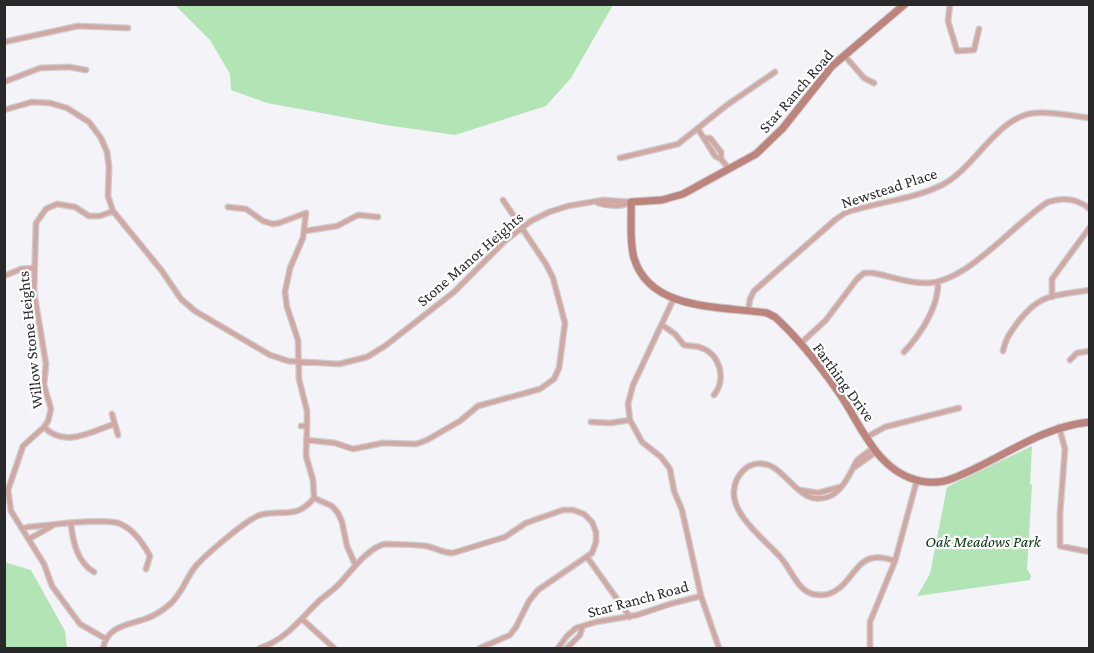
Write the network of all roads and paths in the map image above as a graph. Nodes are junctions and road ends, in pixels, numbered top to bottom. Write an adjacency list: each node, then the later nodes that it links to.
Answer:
1 (905, 4): 6 (street, Star Ranch Road)
2 (950, 4): 4 (street)
3 (128, 28): 5 (street)
4 (979, 29)
5 (4, 42)
6 (844, 55): 10 (street); 15 (street, Star Ranch Road)
7 (86, 70): 9 (street)
8 (775, 72): 13 (street)
9 (4, 81)
10 (874, 82)
11 (4, 110): 20 (street, Stone Manor Heights)
12 (1089, 118): 31 (street, Newstead Place)
13 (699, 129): 14 (street); 15 (street)
14 (620, 158)
15 (729, 169): 17 (street, Star Ranch Road)
16 (503, 200): 23 (street)
17 (631, 202): 23 (street, Stone Manor Heights); 30 (street, Farthing Drive)
18 (228, 207): 24 (street)
19 (1089, 209): 27 (street)
20 (113, 211): 25 (street, Willow Stone Heights); 38 (street, Stone Manor Heights)
21 (378, 217): 24 (street)
22 (1089, 227): 29 (street)
23 (521, 228): 38 (street, Stone Manor Heights); 50 (street)
24 (305, 231): 38 (street)
25 (34, 268): 26 (street); 46 (street, Willow Stone Heights)
26 (4, 276)
27 (938, 282): 33 (street); 36 (street)
28 (1089, 290): 29 (street)
29 (1052, 297): 34 (street)
30 (674, 298): 31 (street, Farthing Drive); 32 (street)
31 (748, 311): 33 (street, Farthing Drive)
32 (662, 325): 39 (street); 42 (street)
33 (800, 345): 49 (street, Farthing Drive)
34 (1003, 351)
35 (1089, 351): 37 (street)
36 (904, 352)
37 (1070, 360)
38 (299, 362): 50 (street)
39 (714, 395)
40 (959, 408): 49 (street)
41 (112, 414): 45 (street)
42 (630, 420): 43 (street); 64 (street)
43 (591, 422)
44 (1089, 422): 47 (street, Farthing Drive)
45 (114, 424): 46 (street); 48 (street)
46 (44, 427): 56 (street, Willow Stone Heights)
47 (1059, 427): 52 (street, Farthing Drive); 58 (street)
48 (118, 435)
49 (867, 437): 51 (street, Farthing Drive)
50 (306, 440): 53 (street)
51 (875, 450): 52 (street, Farthing Drive); 60 (street)
52 (917, 480): 60 (street)
53 (314, 498): 61 (street); 68 (street)
54 (71, 524): 55 (street); 62 (street); 63 (street)
55 (54, 525): 56 (street); 57 (street)
56 (22, 529): 57 (street, Willow Stone Heights)
57 (29, 539): 68 (street, Willow Stone Heights)
58 (1089, 552)
59 (587, 558): 61 (street); 65 (street); 72 (street)
60 (895, 561): 76 (street)
61 (355, 564): 66 (street)
62 (146, 569)
63 (94, 572)
64 (701, 596): 65 (street, Star Ranch Road); 75 (street)
65 (630, 616): 67 (street, Star Ranch Road)
66 (302, 619): 70 (street); 71 (street)
67 (582, 628): 73 (street, Star Ranch Road); 74 (street, Star Ranch Road)
68 (106, 639): 69 (street)
69 (103, 648)
70 (260, 648)
71 (334, 648)
72 (480, 648)
73 (558, 648)
74 (567, 648)
75 (719, 648)
76 (870, 648)

